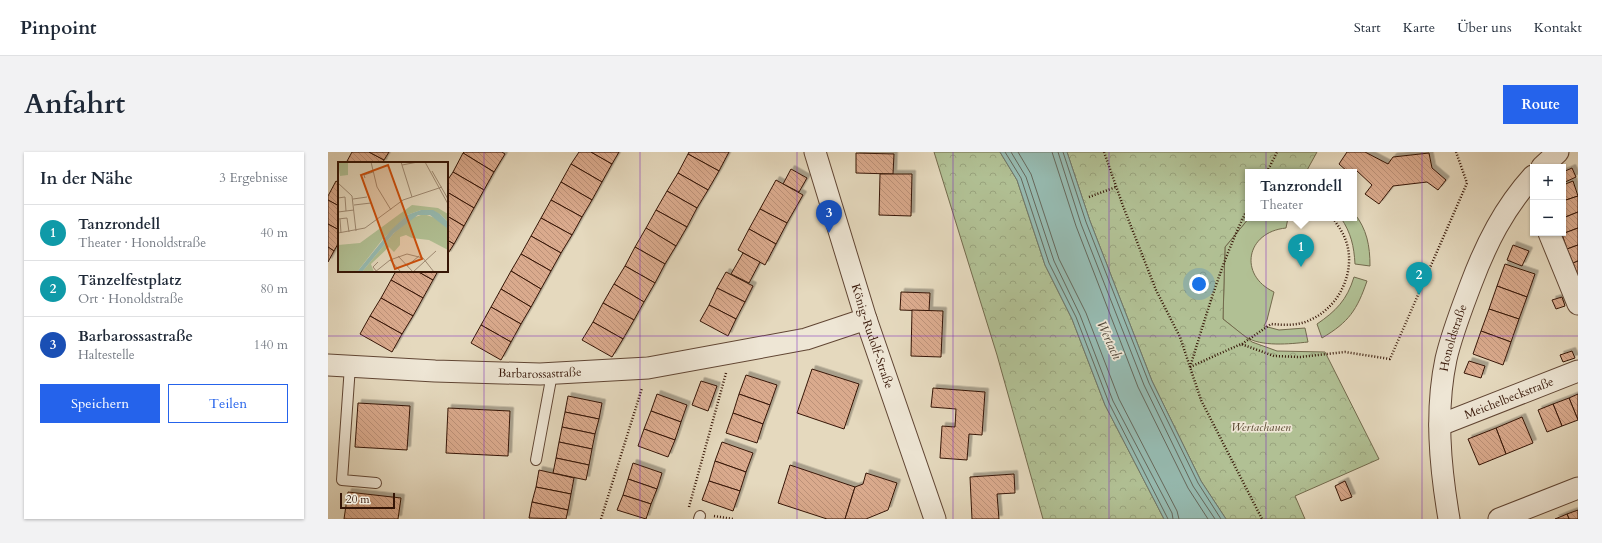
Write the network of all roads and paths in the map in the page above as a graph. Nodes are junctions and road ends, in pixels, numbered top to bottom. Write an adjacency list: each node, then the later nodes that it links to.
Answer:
1 (815, 152): 15 (street, König-Rudolf-Straße)
2 (1104, 152): 9 (path)
3 (1277, 152): 7 (path)
4 (1456, 152): 16 (path)
5 (1558, 152): 6 (street, Honoldstraße)
6 (1547, 164)
7 (1268, 169)
8 (1530, 184): 24 (street, Honoldstraße)
9 (1116, 187): 10 (path); 20 (path)
10 (1089, 196)
11 (1245, 214): 20 (path)
12 (1335, 221): 16 (path)
13 (1550, 236): 14 (street)
14 (1578, 304)
15 (866, 319): 17 (street, Barbarossastraße); 30 (street, König-Rudolf-Straße)
16 (1242, 344): 20 (path)
17 (731, 354): 21 (street, Barbarossastraße); 28 (path)
18 (328, 365): 19 (street, Barbarossastraße)
19 (350, 366): 23 (street, Barbarossastraße); 26 (lane)
20 (1190, 367): 31 (path)
21 (648, 368): 23 (street, Barbarossastraße); 29 (path)
22 (1578, 371): 24 (street, Meichelbeckstraße)
23 (552, 374): 25 (lane)
24 (1440, 425): 32 (street, Honoldstraße)
25 (536, 460)
26 (376, 483)
27 (1578, 488): 33 (street)
28 (688, 512)
29 (601, 519)
30 (935, 519)
31 (1262, 519)
32 (1449, 519)
33 (1499, 519)

